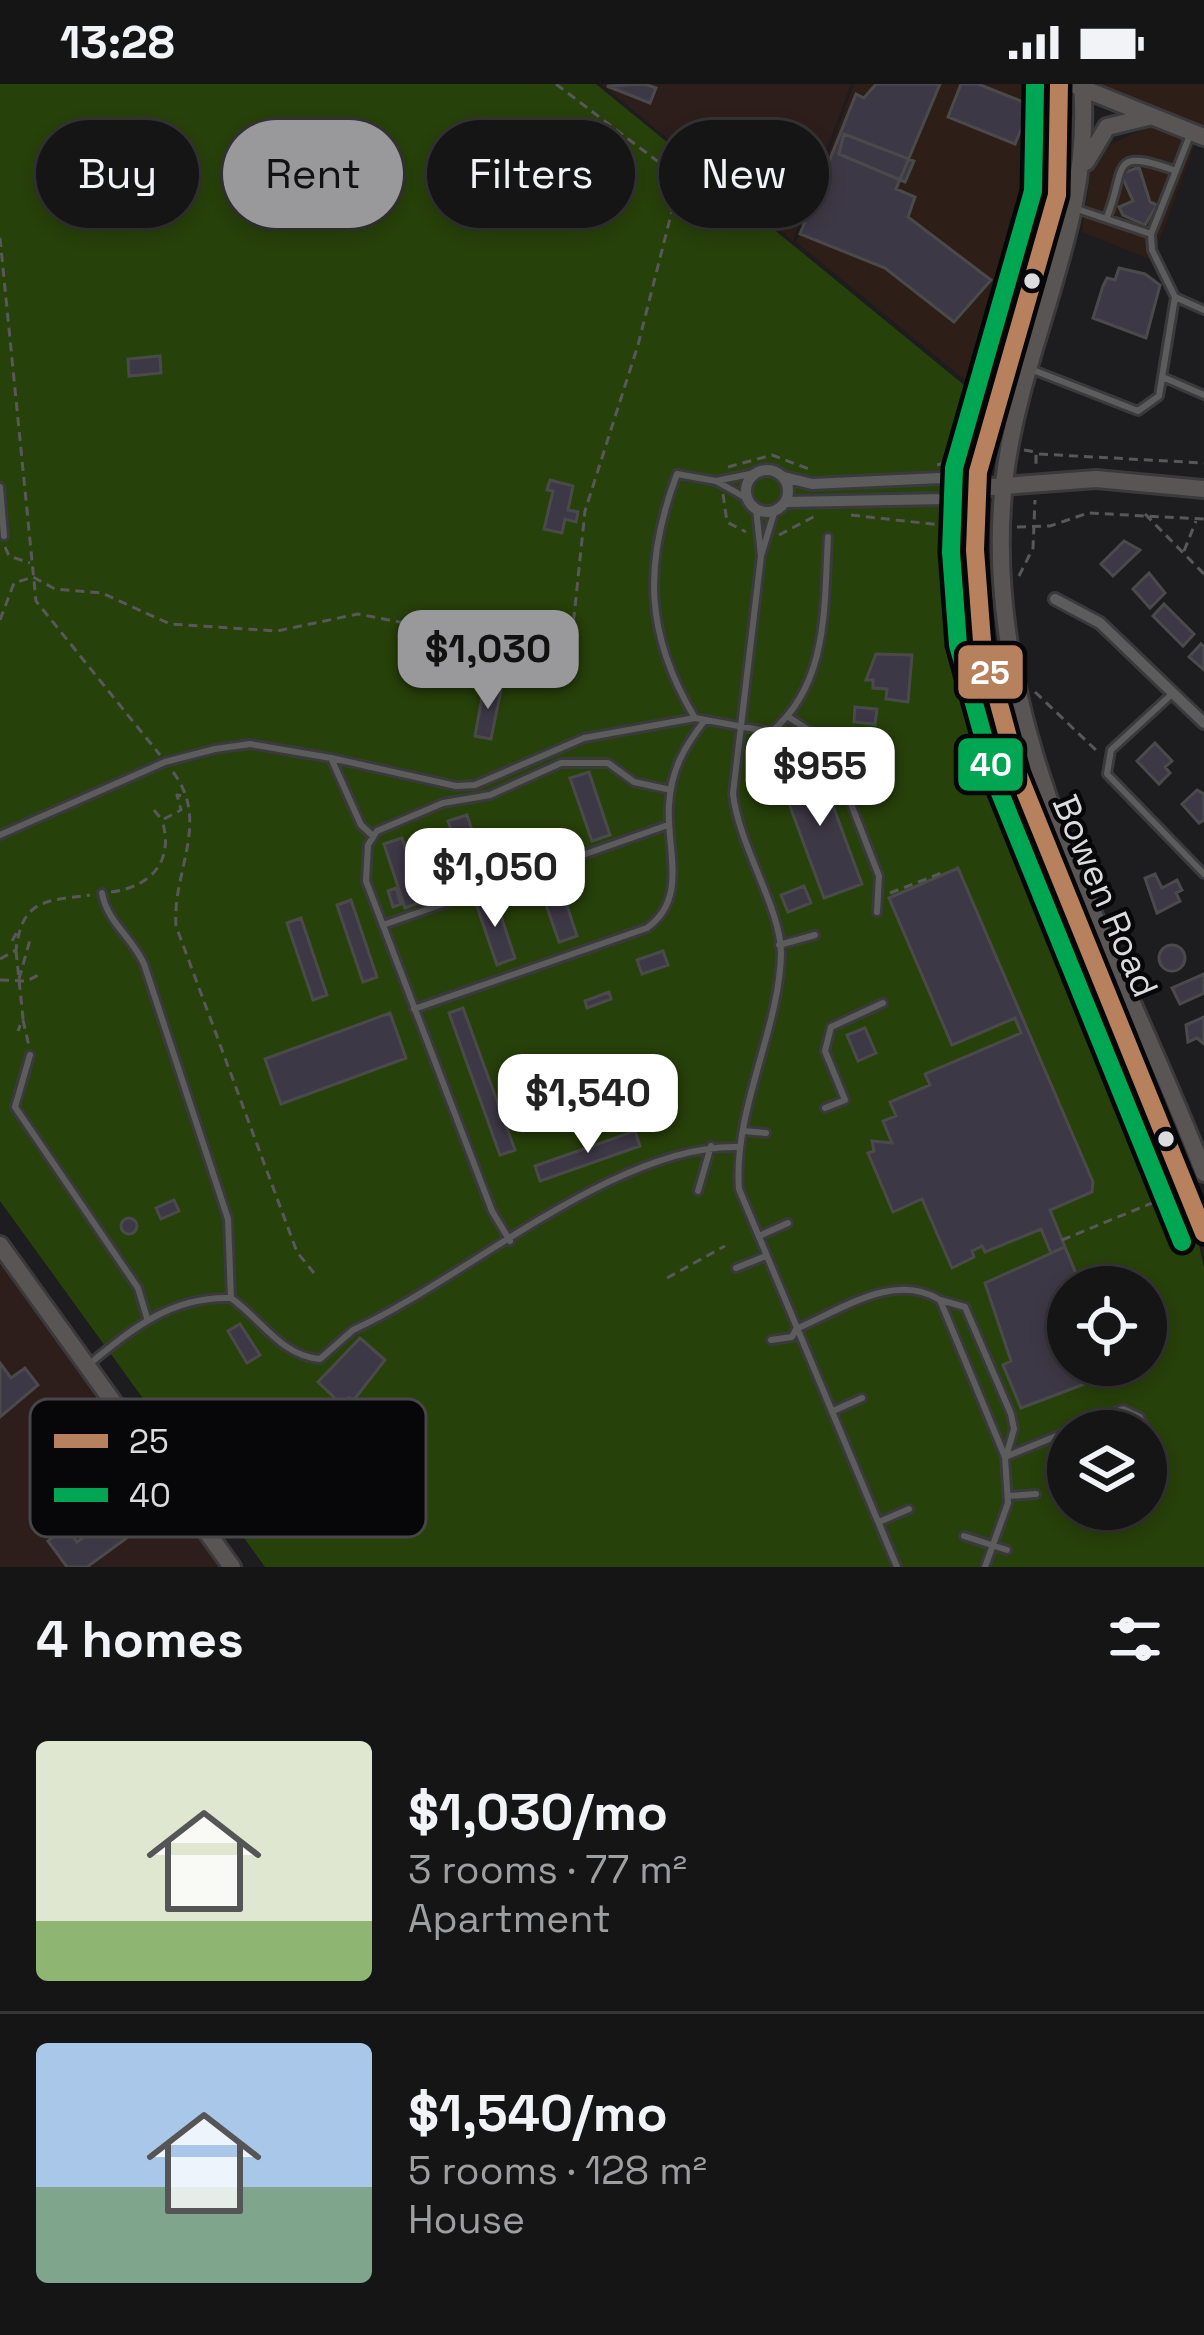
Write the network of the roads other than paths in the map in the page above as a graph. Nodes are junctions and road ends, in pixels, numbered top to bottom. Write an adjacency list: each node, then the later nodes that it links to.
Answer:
1 (1059, 84): 20 (main road, Bowen Road)
2 (1079, 85): 3 (main road); 6 (main road, Bowen Road)
3 (1154, 116): 4 (main road); 6 (main road)
4 (1198, 135): 5 (lane)
5 (1176, 171): 8 (lane); 9 (lane)
6 (1082, 174): 7 (main road, Bowen Road)
7 (1076, 209): 8 (lane); 12 (main road, Bowen Road)
8 (1107, 217): 9 (lane)
9 (1151, 234): 10 (lane)
10 (1174, 297): 11 (lane); 13 (lane)
11 (1204, 310)
12 (1030, 369): 13 (lane); 18 (main road, Bowen Road)
13 (1165, 379): 14 (lane)
14 (1204, 394)
15 (754, 473): 16 (street); 17 (lane); 22 (street)
16 (784, 477): 20 (street); 23 (street)
17 (716, 481): 22 (lane); 30 (lane)
18 (1004, 486): 20 (main road); 21 (main road); 53 (main road, Bowen Road)
19 (0, 487): 24 (lane)
20 (971, 488): 23 (street); 56 (main road, Bowen Road)
21 (1204, 489)
22 (752, 504): 23 (street); 26 (lane)
23 (780, 506): 26 (lane)
24 (4, 536)
25 (828, 537): 29 (lane)
26 (761, 556): 33 (lane)
27 (1055, 599): 28 (street)
28 (1174, 692): 32 (street); 39 (lane)
29 (789, 717): 33 (lane); 41 (lane)
30 (695, 718): 31 (lane); 34 (lane)
31 (705, 720): 33 (lane); 35 (lane)
32 (1204, 723)
33 (738, 729): 44 (lane)
34 (331, 758): 37 (lane); 38 (lane)
35 (671, 790): 36 (lane); 38 (lane)
36 (669, 825): 42 (lane); 46 (lane)
37 (0, 836)
38 (374, 836): 42 (lane)
39 (1204, 874)
40 (102, 893): 62 (lane)
41 (877, 912)
42 (382, 925): 46 (lane)
43 (815, 935): 44 (lane)
44 (779, 945): 49 (lane)
45 (883, 1003): 48 (lane)
46 (414, 1009): 58 (lane)
47 (30, 1055): 64 (lane)
48 (825, 1108)
49 (743, 1131): 50 (lane); 52 (lane)
50 (766, 1133)
51 (711, 1146): 52 (lane); 54 (lane); 58 (lane)
52 (739, 1147): 57 (lane)
53 (1204, 1173)
54 (698, 1191)
55 (788, 1223): 57 (lane)
56 (1204, 1233)
57 (758, 1236): 60 (lane)
58 (511, 1241): 62 (lane)
59 (0, 1245): 67 (main road)
60 (766, 1256): 61 (lane); 65 (lane)
61 (736, 1268)
62 (231, 1298): 64 (lane)
63 (940, 1300): 65 (lane); 72 (lane); 72 (lane)
64 (147, 1318): 67 (lane)
65 (796, 1329): 66 (lane); 70 (lane)
66 (771, 1340)
67 (87, 1365): 69 (main road)
68 (862, 1398): 70 (lane)
69 (111, 1399)
70 (831, 1412): 76 (lane)
71 (1047, 1439): 72 (lane)
72 (1005, 1456): 74 (lane)
73 (1036, 1494): 74 (lane)
74 (1008, 1496): 79 (lane)
75 (909, 1509): 76 (lane)
76 (878, 1522): 82 (lane)
77 (964, 1536): 79 (lane)
78 (210, 1537): 81 (main road)
79 (995, 1546): 80 (lane); 83 (lane)
80 (1007, 1550)
81 (232, 1567)
82 (897, 1567)
83 (985, 1567)

